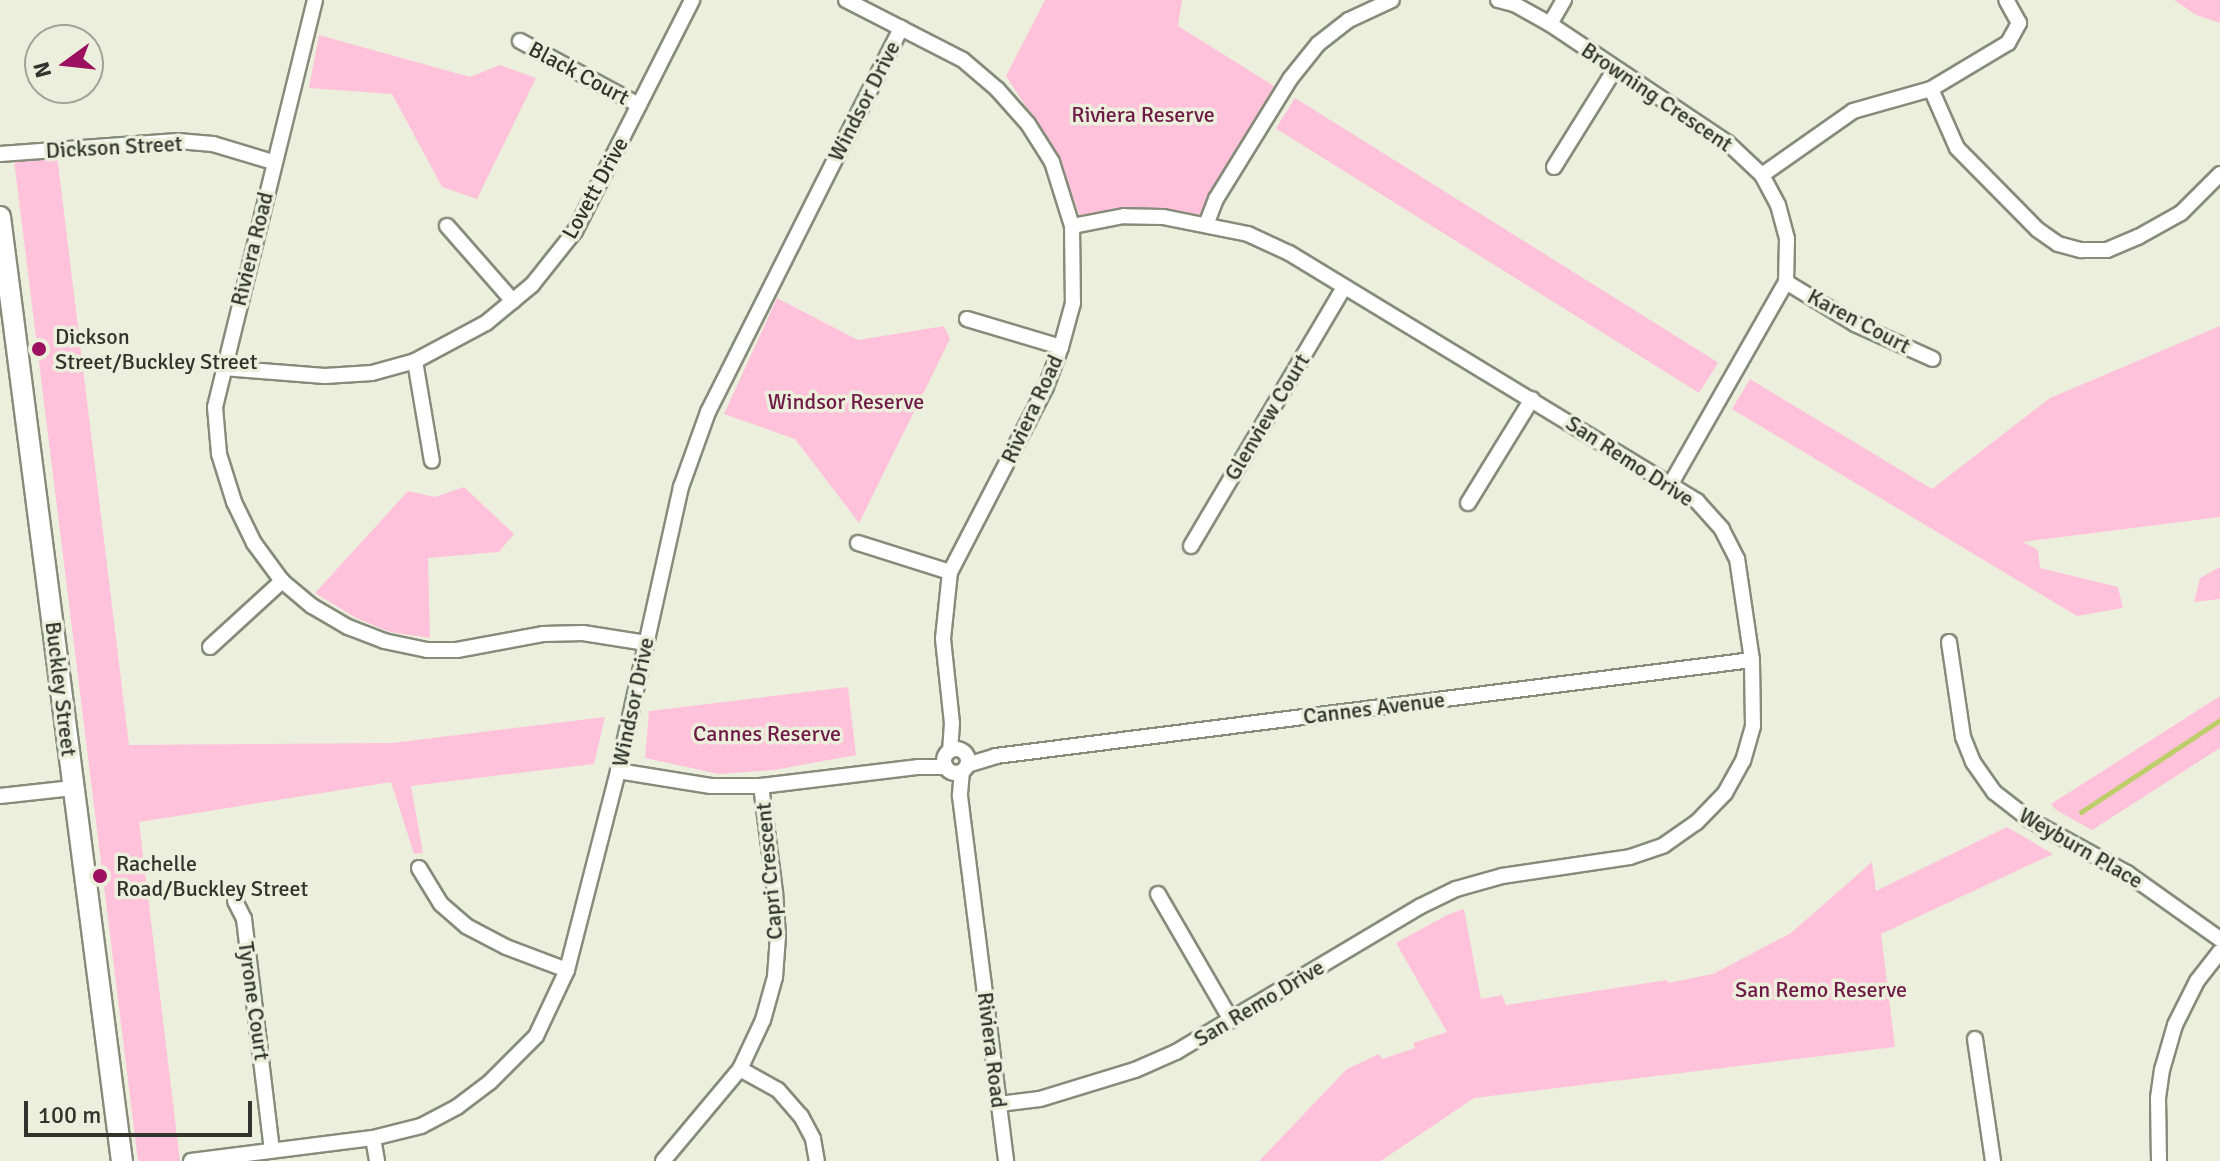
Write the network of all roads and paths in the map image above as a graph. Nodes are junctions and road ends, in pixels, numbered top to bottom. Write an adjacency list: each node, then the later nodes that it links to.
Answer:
1 (315, 0): 15 (street, Riviera Road)
2 (692, 0): 13 (street, Lovett Drive)
3 (846, 0): 9 (street, Riviera Road)
4 (1392, 0): 22 (street)
5 (1498, 0): 8 (street, Browning Crescent)
6 (1564, 0): 8 (street)
7 (2006, 0): 12 (street)
8 (1550, 24): 11 (street, Browning Crescent)
9 (901, 28): 21 (street, Riviera Road); 40 (street, Windsor Drive)
10 (520, 41): 13 (street, Black Court)
11 (1615, 69): 16 (street); 18 (street, Browning Crescent)
12 (1931, 89): 17 (street); 18 (street)
13 (639, 105): 25 (street, Lovett Drive)
14 (0, 154): 15 (street, Dickson Street)
15 (273, 162): 30 (street, Riviera Road)
16 (1554, 167)
17 (2220, 174)
18 (1762, 175): 23 (street, Browning Crescent)
19 (0, 217): 46 (main road, Buckley Street)
20 (447, 226): 25 (street)
21 (1072, 226): 22 (street, San Remo Drive); 27 (street, Riviera Road)
22 (1212, 227): 24 (street, San Remo Drive)
23 (1786, 282): 28 (street, Karen Court); 33 (street, Browning Crescent)
24 (1343, 289): 31 (street, San Remo Drive); 36 (street, Glenview Court)
25 (513, 301): 29 (street, Lovett Drive)
26 (967, 319): 27 (street)
27 (1061, 347): 37 (street, Riviera Road)
28 (1933, 359)
29 (415, 361): 30 (street, Lovett Drive); 32 (street)
30 (223, 368): 38 (street, Riviera Road)
31 (1532, 399): 33 (street, San Remo Drive); 34 (street)
32 (432, 461)
33 (1671, 484): 42 (street, San Remo Drive)
34 (1468, 503)
35 (858, 543): 37 (street)
36 (1191, 546)
37 (950, 572): 43 (street, Riviera Road)
38 (282, 581): 40 (street, Riviera Road); 41 (street)
39 (1949, 642): 51 (street, Weyburn Place)
40 (646, 643): 44 (street, Windsor Drive)
41 (210, 647)
42 (1752, 660): 43 (street, Cannes Avenue); 54 (street, San Remo Drive)
43 (956, 761): 45 (street, Cannes Avenue); 57 (street, Riviera Road)
44 (618, 771): 45 (street, Cannes Avenue); 53 (street, Windsor Drive)
45 (761, 786): 56 (street, Capri Crescent)
46 (73, 788): 47 (street); 60 (main road, Buckley Street)
47 (0, 796)
48 (419, 868): 53 (street)
49 (1158, 894): 54 (street)
50 (235, 901): 59 (street, Tyrone Court)
51 (2220, 939)
52 (2220, 952): 67 (street)
53 (567, 970): 58 (street, Windsor Drive)
54 (1231, 1020): 57 (street, San Remo Drive)
55 (1975, 1039): 66 (street)
56 (740, 1069): 63 (street, Capri Crescent); 64 (street)
57 (1000, 1110): 65 (street, Riviera Road)
58 (373, 1138): 59 (street, Windsor Drive); 62 (street)
59 (272, 1150): 61 (street, Windsor Drive)
60 (122, 1161)
61 (191, 1161)
62 (377, 1161)
63 (663, 1161)
64 (817, 1161)
65 (1006, 1161)
66 (1993, 1161)
67 (2159, 1161)

